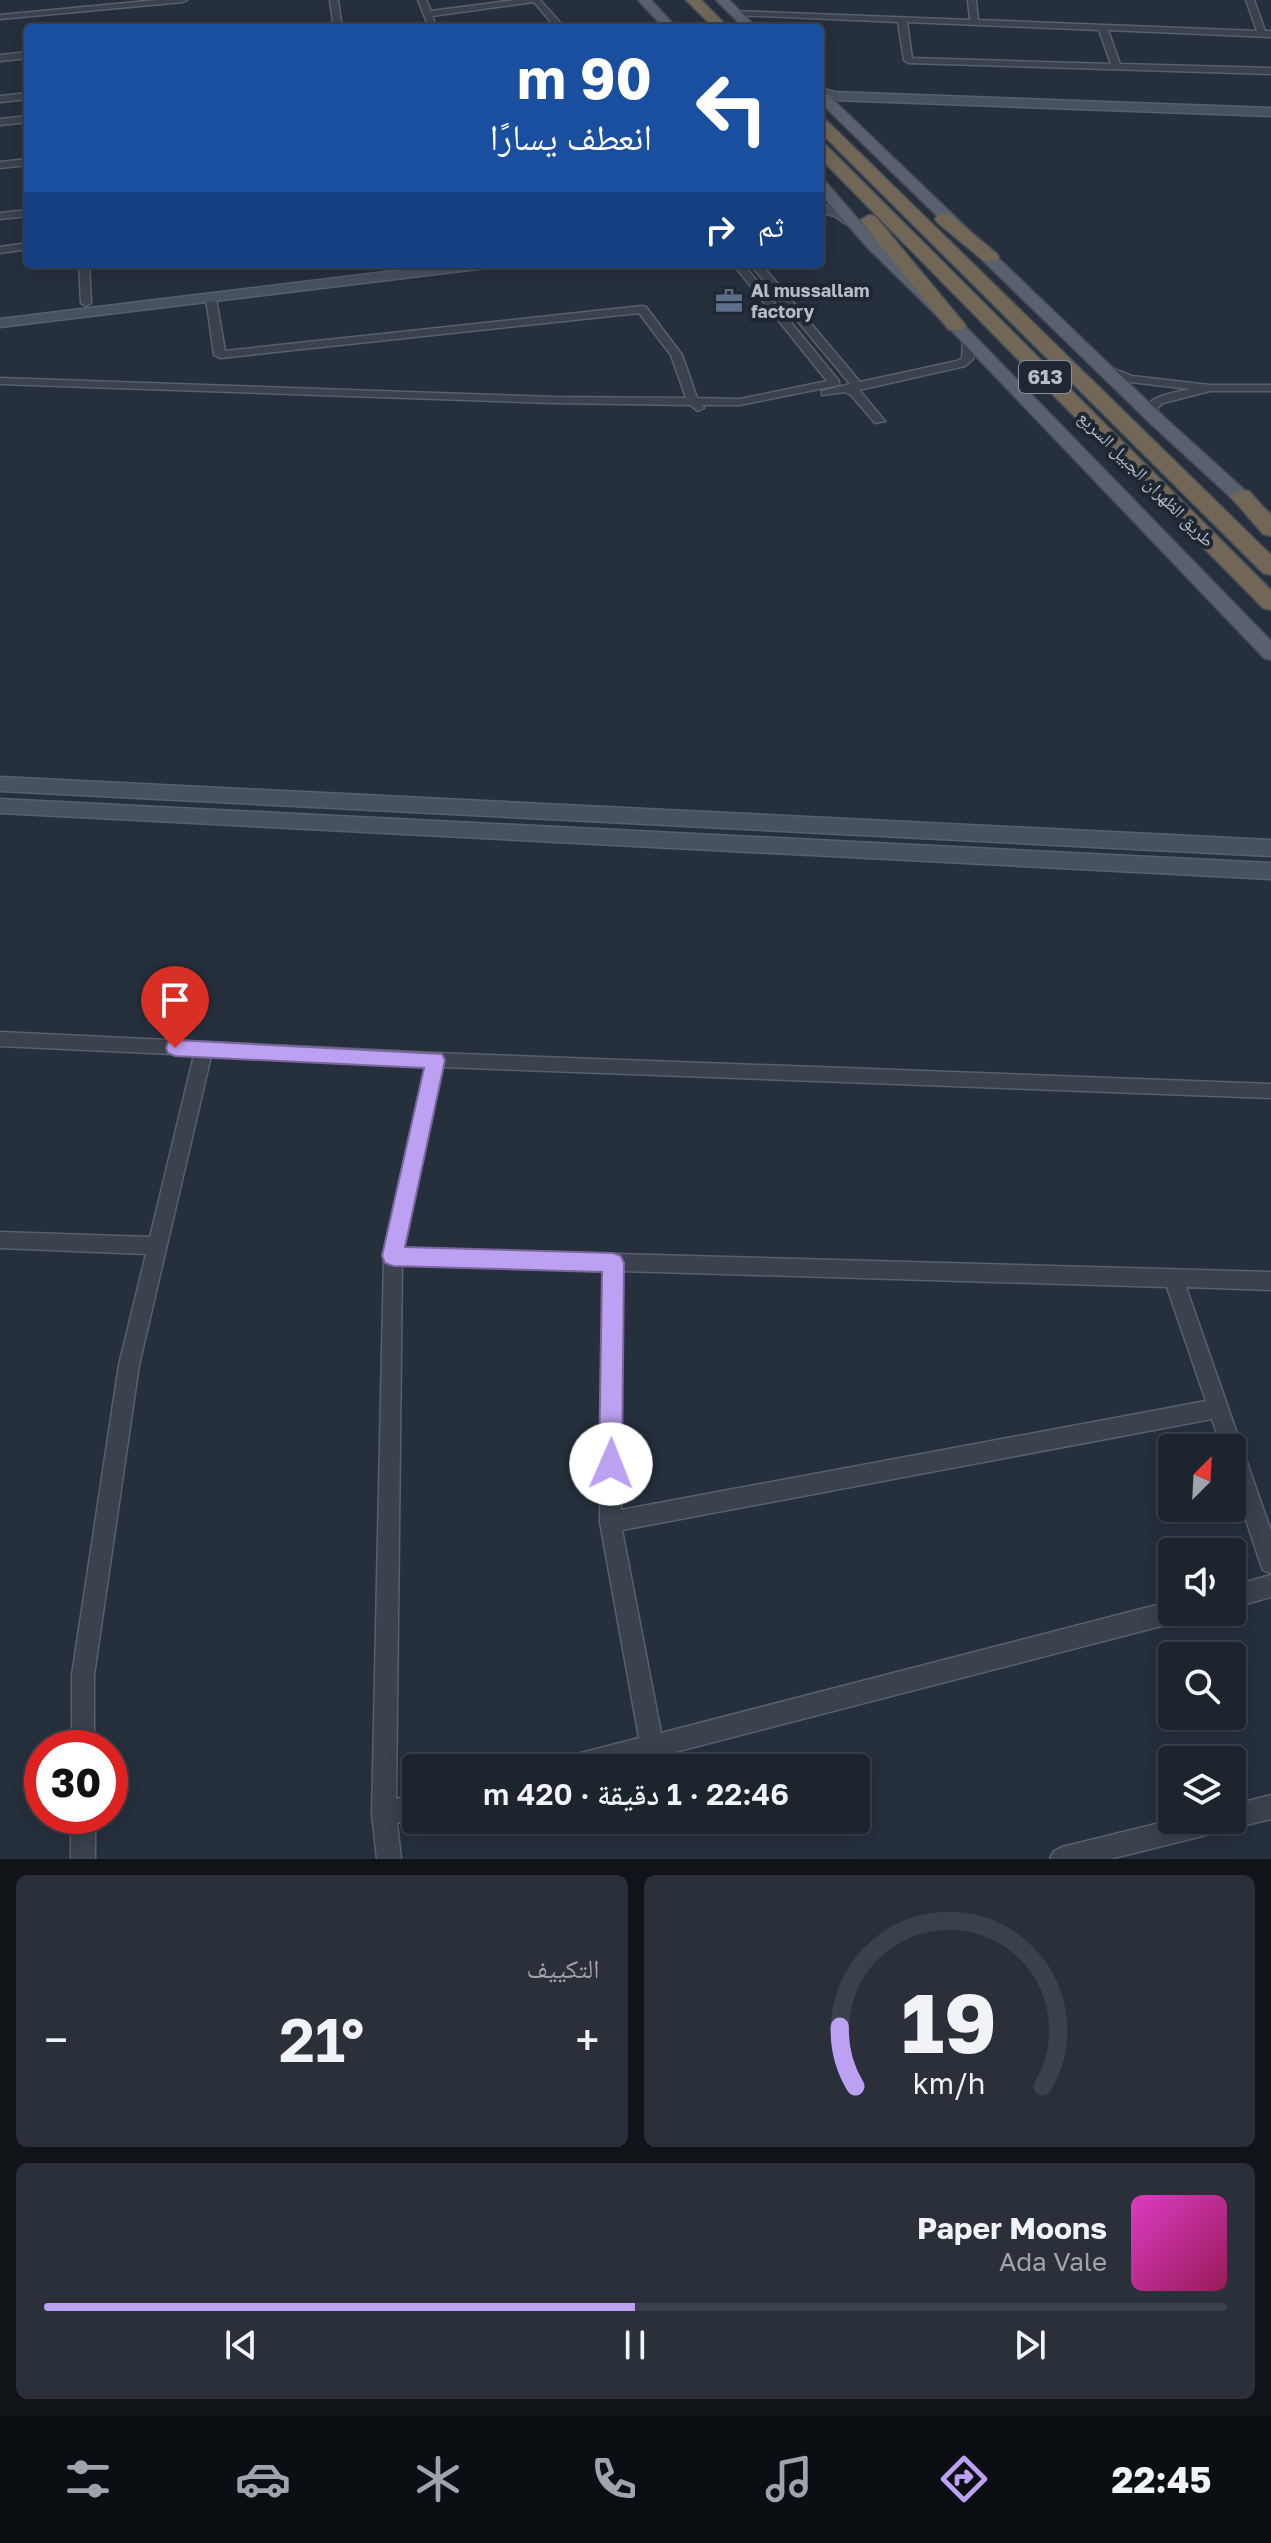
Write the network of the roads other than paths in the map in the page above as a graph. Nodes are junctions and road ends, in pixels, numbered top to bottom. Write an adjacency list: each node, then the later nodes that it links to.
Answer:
1 (183, 0): 10 (street)
2 (334, 0): 16 (street)
3 (422, 0): 12 (street)
4 (534, 0): 12 (street); 18 (street)
5 (644, 0): 19 (main road)
6 (693, 0): 20 (highway)
7 (722, 0): 11 (main road)
8 (972, 0): 15 (street)
9 (1250, 0): 23 (street)
10 (75, 10): 13 (street)
11 (736, 13): 14 (street); 21 (main road)
12 (428, 14): 17 (street)
13 (0, 17)
14 (902, 19): 15 (street); 26 (street)
15 (974, 22): 22 (street)
16 (338, 24)
17 (432, 24)
18 (557, 24)
19 (667, 24)
20 (718, 24)
21 (747, 24)
22 (1103, 29): 23 (street); 26 (street)
23 (1266, 34)
24 (24, 55): 25 (street)
25 (0, 58)
26 (1117, 67): 27 (street)
27 (1271, 71)
28 (824, 95): 31 (street)
29 (24, 96): 30 (street)
30 (0, 99)
31 (1271, 115): 32 (street)
32 (825, 118): 46 (highway); 67 (highway, طريق الظهران الجبيل السريع / 613)
33 (24, 119): 34 (street)
34 (0, 122)
35 (824, 153): 68 (highway, طريق الظهران الجبيل السريع / 613)
36 (24, 162): 37 (street)
37 (0, 165)
38 (824, 166): 56 (highway)
39 (824, 189): 43 (main road)
40 (824, 209): 43 (street)
41 (24, 213): 42 (street)
42 (0, 216)
43 (854, 223): 56 (main road)
44 (24, 247): 45 (street)
45 (0, 250)
46 (990, 257): 57 (main road, 613)
47 (84, 268): 53 (street)
48 (389, 268): 53 (street)
49 (454, 268): 52 (street)
50 (742, 268): 59 (street)
51 (759, 269): 59 (street)
52 (211, 298): 55 (street); 62 (street)
53 (86, 303): 54 (street)
54 (0, 313)
55 (0, 323)
56 (963, 334): 59 (street); 69 (main road)
57 (1102, 367): 60 (street); 63 (main road, 613)
58 (0, 381): 62 (street)
59 (846, 387): 62 (street); 64 (street)
60 (1210, 388): 61 (street); 63 (street)
61 (1271, 388)
62 (696, 406)
63 (1157, 420): 65 (main road, 613)
64 (879, 421)
65 (1241, 496): 66 (highway)
66 (1271, 527)
67 (1271, 568)
68 (1271, 603)
69 (1271, 653)
70 (0, 784): 71 (street)
71 (192, 793): 73 (street); 74 (street)
72 (0, 806): 74 (street)
73 (457, 806): 75 (street); 76 (street)
74 (102, 811): 75 (street)
75 (363, 825): 77 (street)
76 (1271, 848)
77 (1271, 871)
78 (0, 1039): 79 (street)
79 (204, 1049): 80 (street); 83 (street)
80 (436, 1060): 81 (street); 84 (street)
81 (1271, 1091)
82 (0, 1240): 83 (street)
83 (157, 1246): 94 (street)
84 (393, 1256): 85 (street); 100 (street)
85 (613, 1263): 86 (street); 89 (street)
86 (1174, 1279): 87 (street); 88 (street)
87 (1271, 1281)
88 (1220, 1408): 89 (street); 90 (street)
89 (610, 1522): 95 (street)
90 (1271, 1562)
91 (1271, 1586): 92 (street)
92 (1246, 1593)
93 (1158, 1616): 95 (street)
94 (83, 1730)
95 (652, 1747): 96 (street)
96 (624, 1754)
97 (1271, 1807): 99 (street)
98 (402, 1810): 100 (street)
99 (1246, 1813)
100 (384, 1814): 104 (street)
101 (83, 1834): 103 (street)
102 (1163, 1834): 105 (street)
103 (83, 1859)
104 (389, 1859)
105 (1062, 1859)

